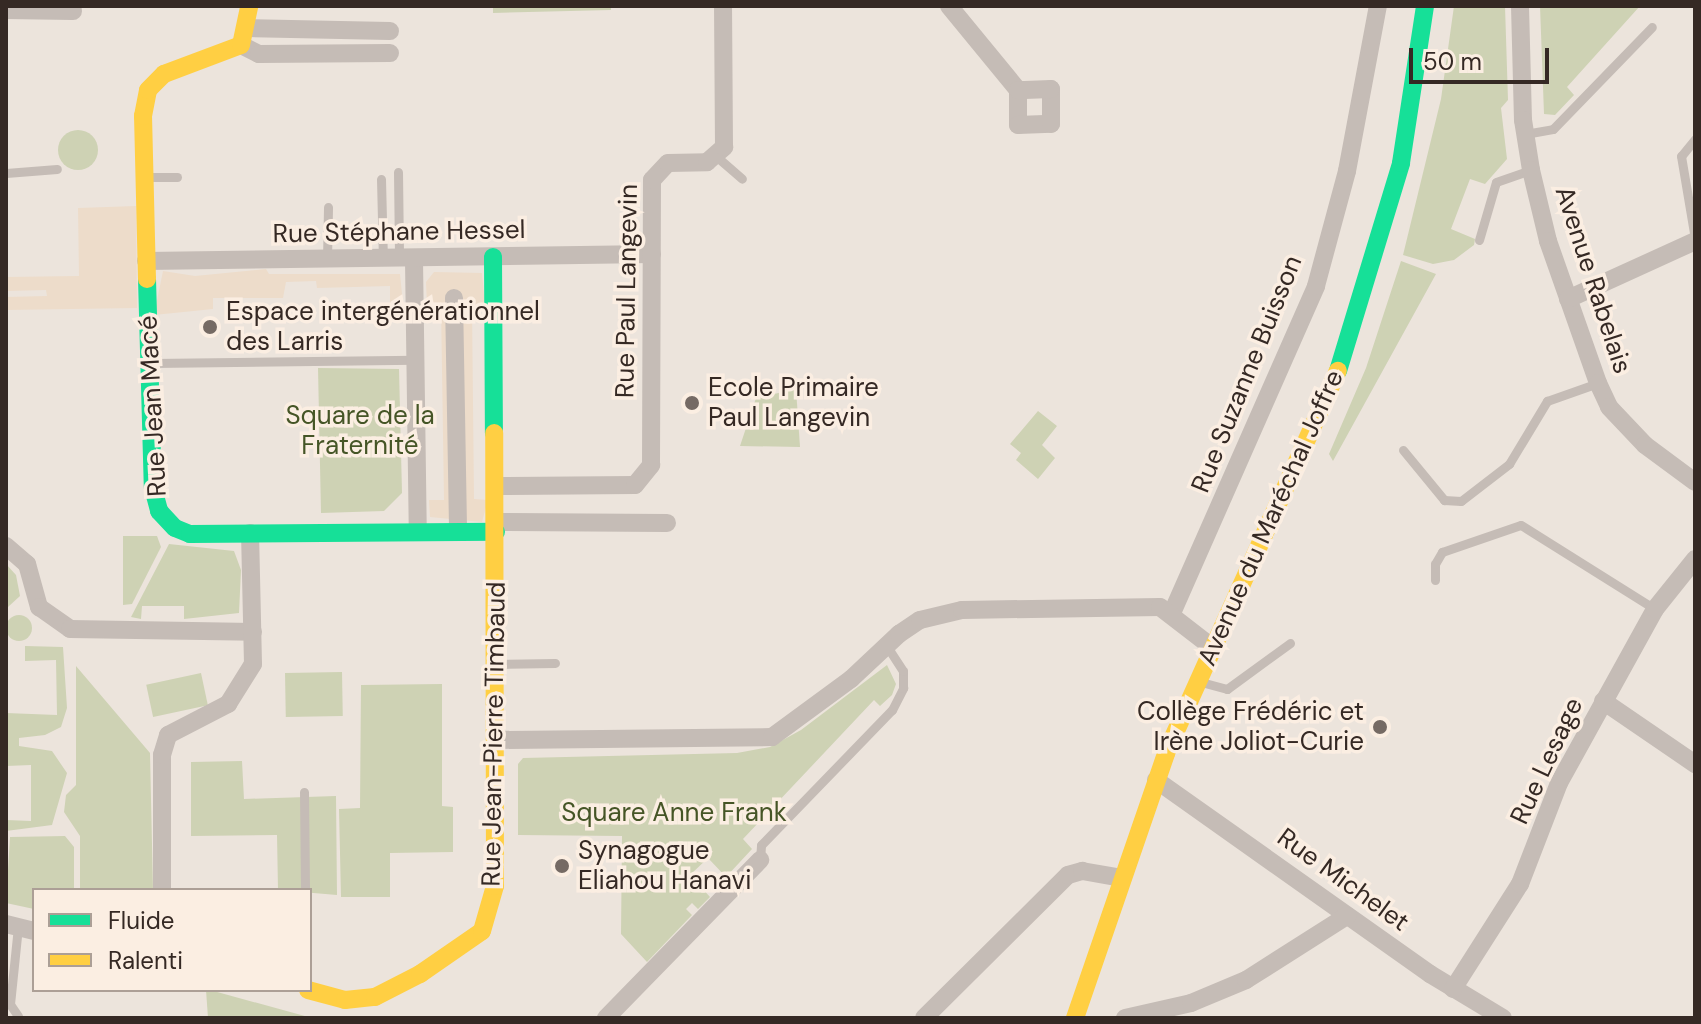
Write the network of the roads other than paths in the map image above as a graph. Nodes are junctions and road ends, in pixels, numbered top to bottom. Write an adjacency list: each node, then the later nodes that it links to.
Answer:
1 (249, 6): 12 (street)
2 (723, 6): 18 (street)
3 (949, 6): 15 (street)
4 (1378, 6): 52 (street, Rue Suzanne Buisson)
5 (1425, 6): 55 (street, Avenue du Maréchal Joffre)
6 (1520, 6): 16 (street, Avenue Rabelais)
7 (6, 10): 8 (street)
8 (73, 11)
9 (1652, 27): 16 (lane)
10 (390, 31): 11 (street)
11 (309, 32): 12 (street); 13 (street)
12 (244, 36): 13 (street); 23 (street, Rue Jean Macé)
13 (309, 53): 14 (street)
14 (390, 53)
15 (1018, 90)
16 (1525, 134): 20 (street, Avenue Rabelais)
17 (1695, 139): 29 (lane)
18 (717, 157): 26 (lane); 30 (street, Rue Paul Langevin)
19 (57, 169): 22 (lane)
20 (1531, 170): 28 (lane); 36 (street, Avenue Rabelais)
21 (398, 172): 33 (lane)
22 (6, 173)
23 (145, 177): 24 (lane); 34 (street, Rue Jean Macé)
24 (177, 177)
25 (381, 179): 33 (lane)
26 (742, 179)
27 (328, 207): 32 (lane)
28 (1479, 240)
29 (1695, 240): 36 (street)
30 (652, 254): 31 (street, Rue Stéphane Hessel); 42 (street, Rue Paul Langevin)
31 (493, 257): 33 (street, Rue Stéphane Hessel); 42 (street, Rue Jean-Pierre Timbaud)
32 (327, 260): 33 (street, Rue Stéphane Hessel); 34 (street, Rue Stéphane Hessel)
33 (399, 260): 37 (street)
34 (146, 261): 38 (street, Rue Jean Macé)
35 (454, 298): 46 (street)
36 (1568, 299): 39 (street, Avenue Rabelais)
37 (415, 360): 38 (lane); 45 (street)
38 (150, 363): 47 (street, Rue Jean Macé)
39 (1598, 383): 40 (lane); 41 (street, Avenue Rabelais)
40 (1403, 450)
41 (1695, 482)
42 (495, 486): 44 (street, Rue Jean-Pierre Timbaud)
43 (667, 523): 44 (street)
44 (495, 527): 46 (street, Rue Jean Macé); 58 (street, Rue Jean-Pierre Timbaud)
45 (418, 531): 46 (street, Rue Jean Macé); 47 (street, Rue Jean Macé)
46 (458, 531)
47 (250, 533): 53 (street)
48 (6, 546): 53 (street)
49 (1695, 559): 51 (street, Rue Lesage)
50 (1435, 580): 51 (lane)
51 (1655, 609): 60 (street, Rue Lesage)
52 (1172, 613): 55 (street); 56 (street)
53 (253, 632): 67 (street)
54 (1290, 643): 59 (lane)
55 (1212, 647): 59 (street, Avenue du Maréchal Joffre)
56 (888, 648): 61 (street); 65 (lane)
57 (555, 663): 58 (lane)
58 (496, 664): 61 (street, Rue Jean-Pierre Timbaud)
59 (1197, 681): 63 (street, Avenue du Maréchal Joffre)
60 (1603, 701): 62 (street); 71 (street, Rue Lesage)
61 (497, 740): 73 (street, Rue Jean-Pierre Timbaud)
62 (1695, 764)
63 (1156, 780): 66 (street, Avenue du Maréchal Joffre); 69 (street, Rue Michelet)
64 (304, 792): 68 (lane)
65 (760, 860): 75 (street)
66 (1121, 878): 76 (street); 77 (street, Avenue du Maréchal Joffre)
67 (162, 888)
68 (305, 888)
69 (1347, 916): 71 (street, Rue Michelet); 78 (street)
70 (19, 928): 74 (lane)
71 (1453, 989): 79 (street, Rue Michelet)
72 (312, 992): 73 (street, Rue Jean-Pierre Timbaud)
73 (343, 1009)
74 (18, 1016)
75 (606, 1018)
76 (924, 1018)
77 (1075, 1018)
78 (1125, 1018)
79 (1503, 1018)

